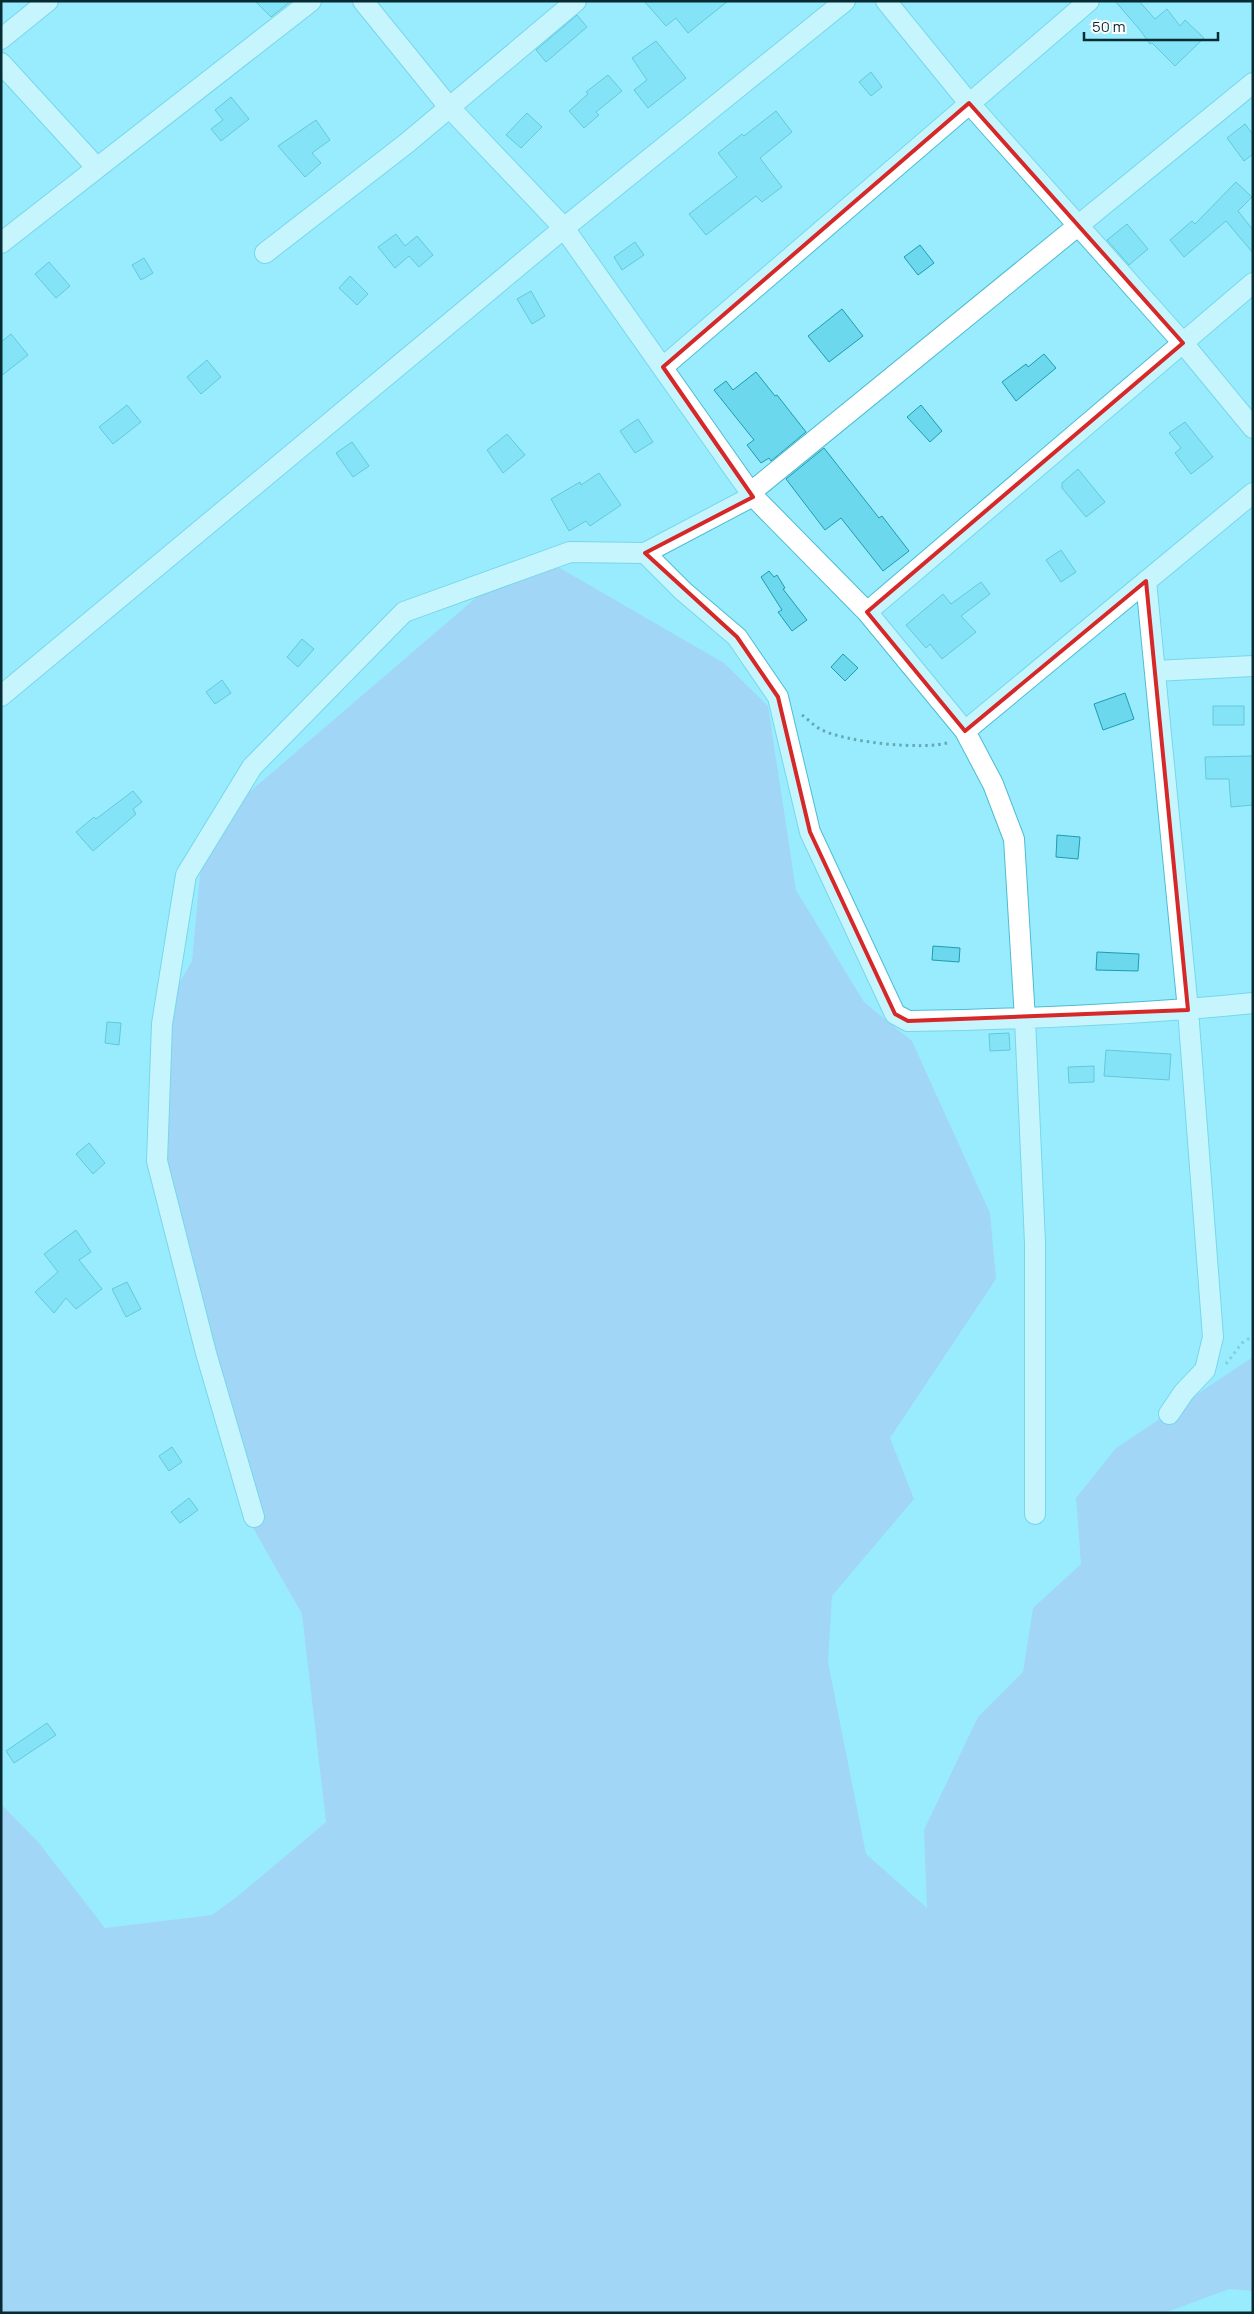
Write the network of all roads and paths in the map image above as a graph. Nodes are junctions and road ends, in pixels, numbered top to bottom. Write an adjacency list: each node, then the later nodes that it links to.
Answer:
1 (48, 1): 8 (street)
2 (311, 1): 13 (street)
3 (363, 1): 12 (street)
4 (576, 1): 12 (street)
5 (844, 1): 15 (street)
6 (886, 1): 11 (street)
7 (1089, 1): 11 (street)
8 (1, 39)
9 (1, 62): 13 (street)
10 (1253, 83): 14 (street)
11 (969, 104): 14 (street); 20 (street)
12 (449, 107): 15 (street); 17 (street)
13 (97, 168): 16 (street)
14 (1079, 225): 19 (street); 23 (street)
15 (564, 228): 20 (street); 29 (street)
16 (1, 243)
17 (265, 253)
18 (1253, 283): 19 (street)
19 (1182, 343): 21 (street); 26 (street)
20 (663, 367): 23 (street)
21 (1253, 428)
22 (1253, 493): 25 (street)
23 (752, 495): 24 (street); 26 (street)
24 (645, 552): 30 (street); 37 (street)
25 (1146, 581): 28 (street); 31 (street)
26 (867, 612): 31 (street)
27 (1253, 666): 28 (street)
28 (1155, 671): 33 (street)
29 (1, 696)
30 (778, 698): 31 (path); 34 (street)
31 (965, 731): 34 (street)
32 (1253, 1003): 33 (street)
33 (1188, 1010): 34 (street); 35 (street)
34 (1025, 1019): 36 (street)
35 (1169, 1414)
36 (1035, 1514)
37 (254, 1517)

